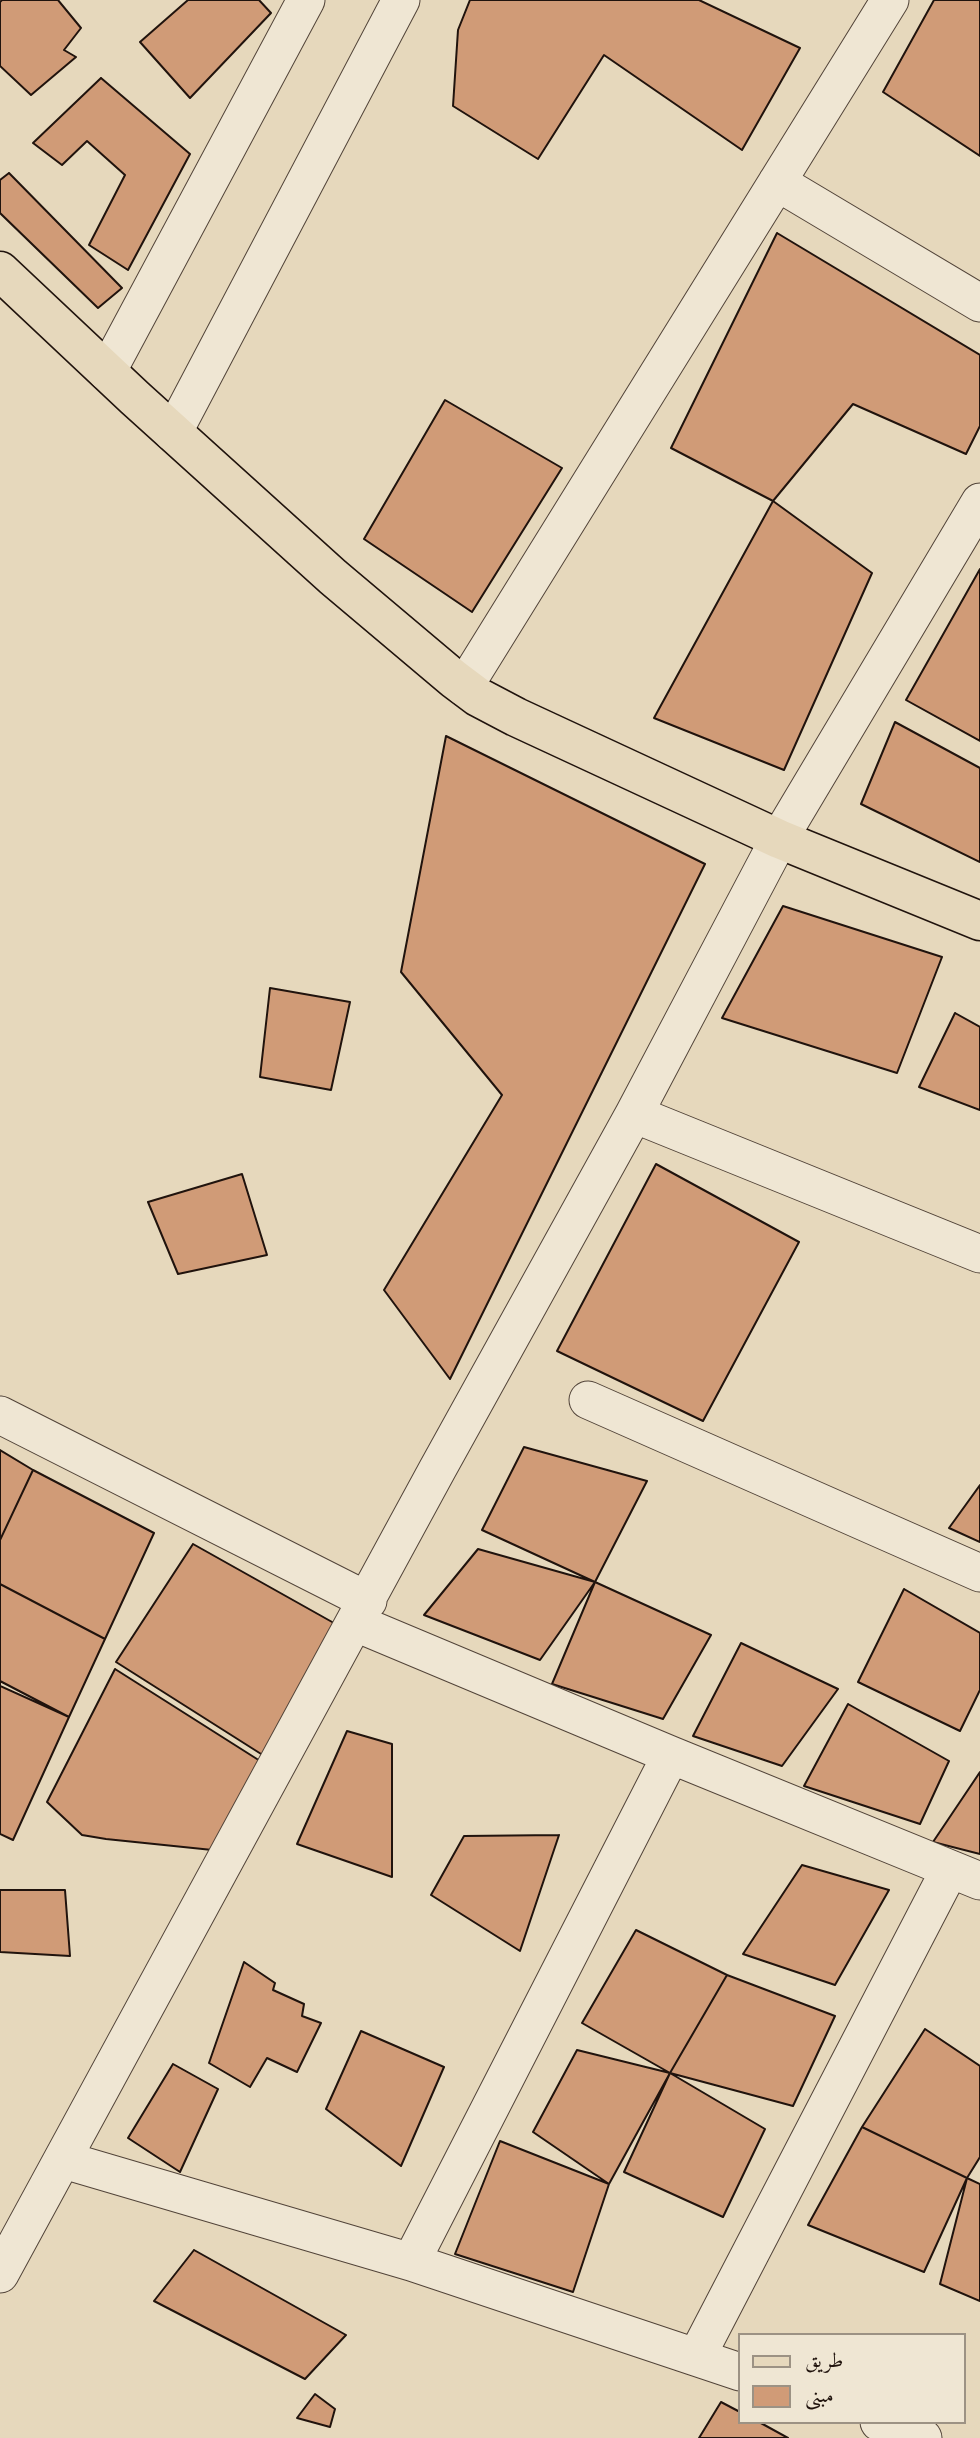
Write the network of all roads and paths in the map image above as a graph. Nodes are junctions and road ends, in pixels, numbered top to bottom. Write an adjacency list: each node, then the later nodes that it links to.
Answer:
1 (306, 0): 7 (street)
2 (401, 0): 8 (street)
3 (890, 0): 4 (street)
4 (777, 182): 6 (street); 10 (street)
5 (0, 271): 7 (main road)
6 (980, 303)
7 (107, 372): 8 (main road)
8 (173, 433): 10 (main road)
9 (980, 502): 11 (street)
10 (464, 687): 11 (main road)
11 (779, 839): 12 (main road); 13 (street)
12 (980, 921)
13 (635, 1114): 14 (street); 18 (street)
14 (980, 1254)
15 (588, 1400): 17 (street)
16 (0, 1415): 18 (street)
17 (980, 1573)
18 (362, 1612): 19 (street); 21 (street)
19 (671, 1755): 20 (street); 22 (street)
20 (965, 1875): 24 (street)
21 (64, 2160): 22 (street); 23 (street)
22 (411, 2262): 24 (street)
23 (0, 2274)
24 (697, 2356): 25 (street)
25 (738, 2371)
26 (885, 2424): 27 (street)
27 (923, 2438)

